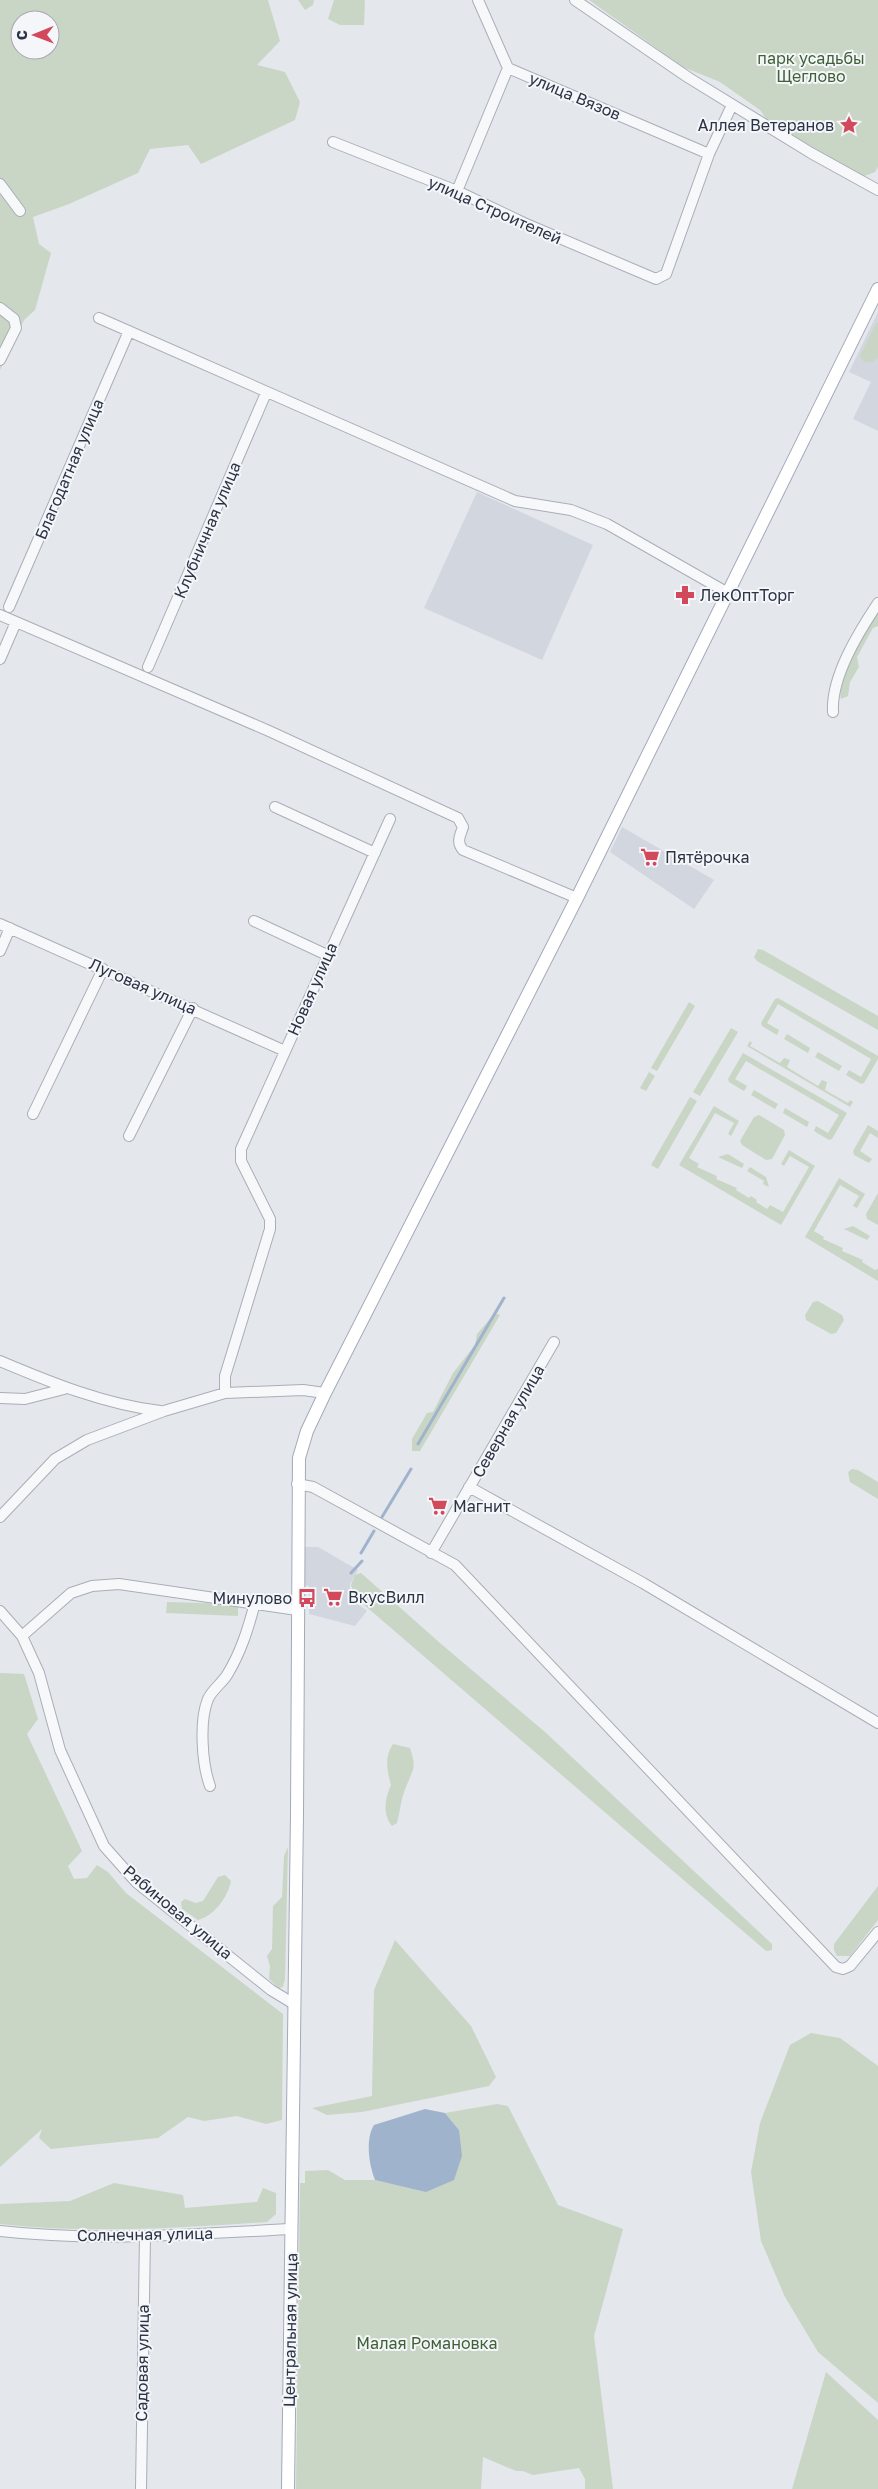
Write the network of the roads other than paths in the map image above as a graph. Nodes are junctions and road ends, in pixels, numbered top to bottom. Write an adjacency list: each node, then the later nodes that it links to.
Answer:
1 (478, 0): 3 (street, улица Вязов)
2 (575, 0): 4 (street)
3 (508, 68): 6 (street, улица Вязов); 9 (street)
4 (732, 105): 6 (street); 8 (street)
5 (334, 142): 9 (street, улица Строителей)
6 (709, 154): 9 (street, улица Строителей)
7 (0, 184): 10 (street)
8 (878, 190)
9 (457, 191)
10 (20, 210)
11 (878, 288): 17 (main road, Центральная улица)
12 (0, 308): 15 (street)
13 (99, 318): 14 (street)
14 (129, 331): 16 (street); 19 (street, Благодатная улица)
15 (0, 360)
16 (266, 393): 17 (street); 23 (street, Клубничная улица)
17 (728, 593): 28 (main road, Центральная улица)
18 (878, 603): 24 (street)
19 (9, 607)
20 (0, 614): 21 (street)
21 (16, 622): 22 (street); 28 (street)
22 (0, 659)
23 (148, 667)
24 (833, 712)
25 (275, 808): 27 (street)
26 (390, 819): 27 (street, Новая улица)
27 (375, 853): 33 (street, Новая улица)
28 (577, 898): 43 (main road, Центральная улица)
29 (254, 921): 33 (street)
30 (0, 924): 31 (street, Луговая улица)
31 (10, 928): 32 (street); 34 (street, Луговая улица)
32 (0, 950)
33 (327, 955): 36 (street, Новая улица)
34 (103, 969): 35 (street, Луговая улица); 37 (street)
35 (193, 1008): 36 (street, Луговая улица); 38 (street)
36 (285, 1051): 42 (street, Новая улица)
37 (33, 1114)
38 (129, 1136)
39 (554, 1342): 47 (street, Северная улица)
40 (0, 1361): 41 (street)
41 (64, 1388): 44 (street); 45 (street)
42 (225, 1393): 43 (street); 45 (street)
43 (325, 1394): 46 (main road, Центральная улица)
44 (0, 1398)
45 (164, 1411): 48 (street)
46 (297, 1484): 49 (street); 51 (main road, Центральная улица)
47 (469, 1487): 49 (street, Северная улица); 54 (street)
48 (0, 1517)
49 (431, 1553): 56 (street)
50 (255, 1603): 51 (street); 53 (street); 55 (street)
51 (297, 1610): 57 (main road, Центральная улица)
52 (0, 1611): 53 (street, Рябиновая улица)
53 (22, 1636): 57 (street, Рябиновая улица)
54 (878, 1723)
55 (210, 1786)
56 (878, 1932)
57 (294, 2004): 58 (main road, Центральная улица)
58 (291, 2230): 60 (street, Солнечная улица); 62 (main road, Центральная улица)
59 (0, 2231): 60 (street, Солнечная улица)
60 (144, 2236): 61 (street, Садовая улица)
61 (141, 2489)
62 (288, 2489)

